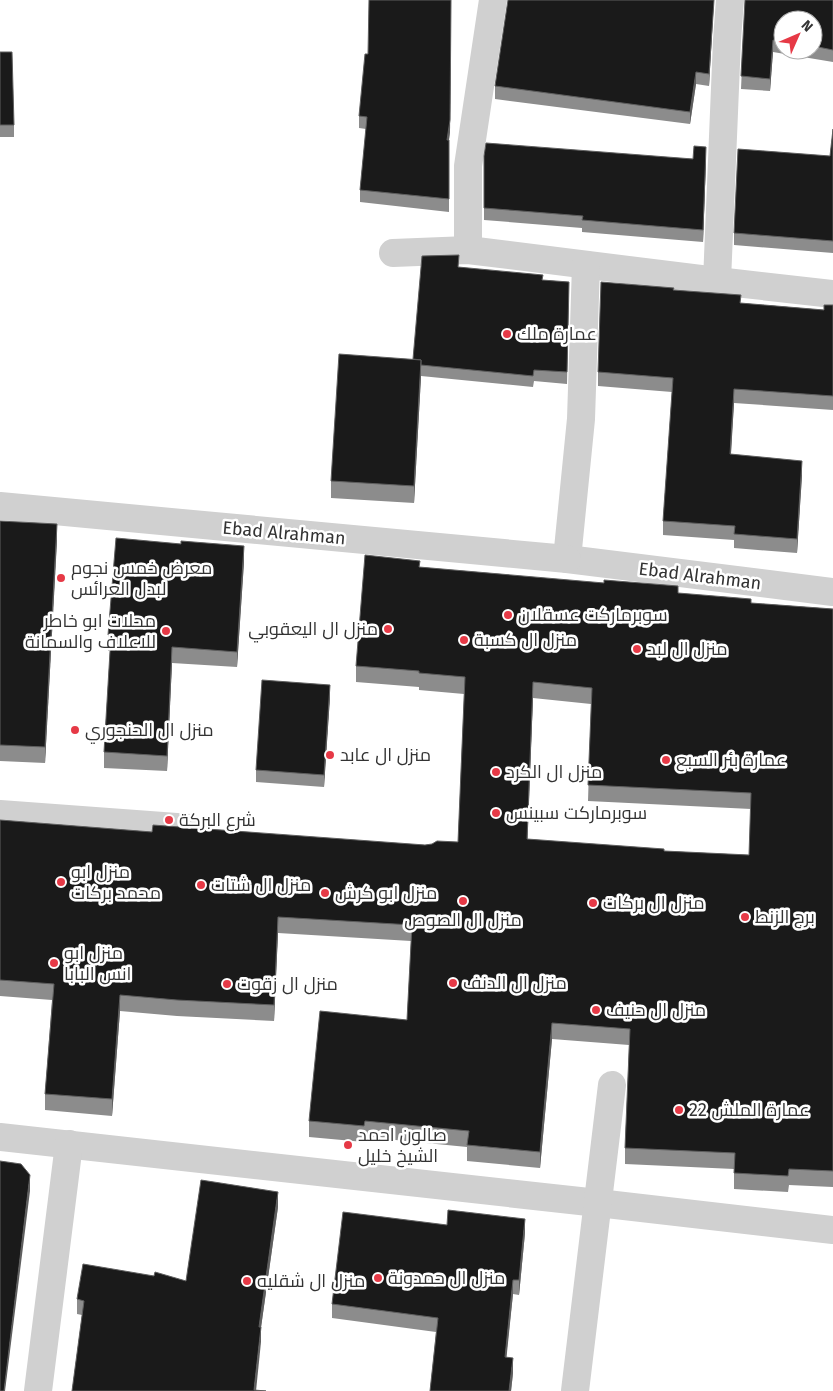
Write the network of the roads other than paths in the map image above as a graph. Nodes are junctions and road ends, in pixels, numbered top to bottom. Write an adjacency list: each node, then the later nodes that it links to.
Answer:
1 (493, 0): 3 (street)
2 (730, 0): 6 (street)
3 (468, 250): 4 (street); 5 (street)
4 (392, 253)
5 (586, 265): 6 (street); 9 (street)
6 (717, 281): 7 (street)
7 (833, 294)
8 (0, 506): 9 (street, Ebad Alrahman)
9 (567, 559): 10 (street, Ebad Alrahman)
10 (833, 592)
11 (0, 814): 12 (street)
12 (214, 830)
13 (612, 1084): 16 (street)
14 (0, 1137): 15 (street)
15 (69, 1144): 16 (street); 18 (street)
16 (598, 1203): 17 (street); 19 (street)
17 (833, 1230)
18 (38, 1391)
19 (575, 1391)

